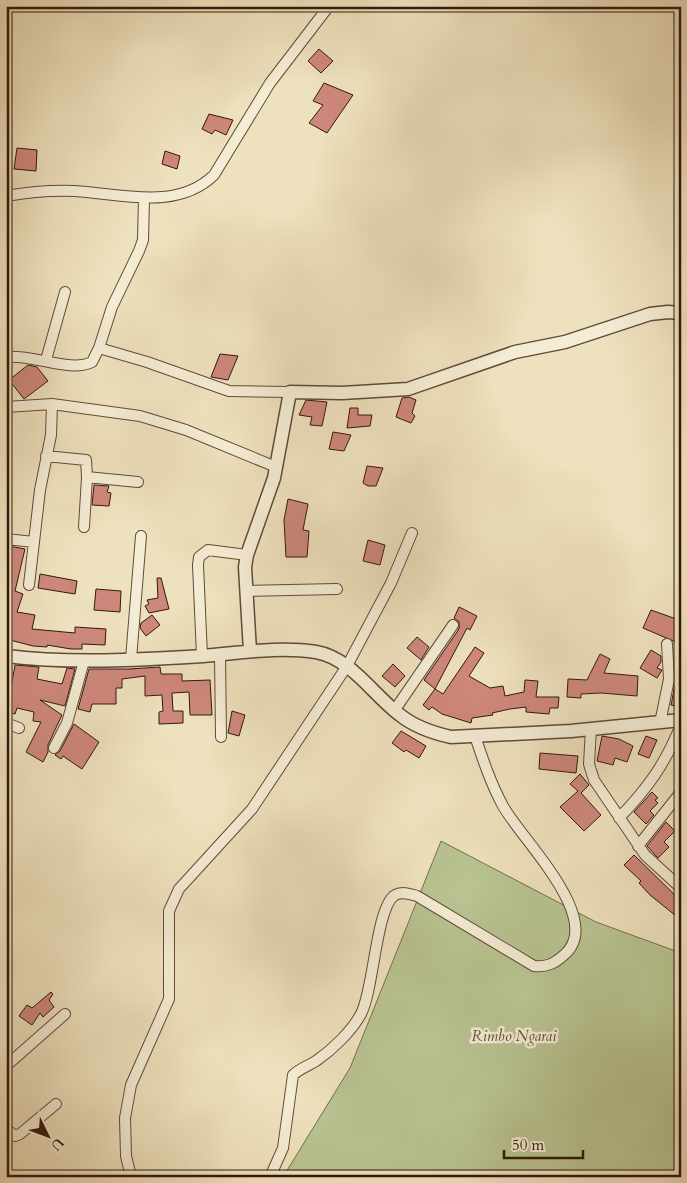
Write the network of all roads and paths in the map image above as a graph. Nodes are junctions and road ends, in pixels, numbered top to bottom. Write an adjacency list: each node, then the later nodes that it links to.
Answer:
1 (329, 6): 3 (street)
2 (6, 196): 3 (street)
3 (144, 198): 6 (street)
4 (65, 292): 8 (street)
5 (681, 313): 9 (street)
6 (100, 348): 8 (street); 9 (street)
7 (6, 357): 8 (street)
8 (46, 360)
9 (290, 392): 13 (street)
10 (52, 404): 11 (street); 12 (street); 13 (street)
11 (6, 407)
12 (46, 456): 14 (street); 20 (street)
13 (276, 467): 21 (street)
14 (87, 477): 15 (street); 16 (street)
15 (138, 482)
16 (84, 526)
17 (412, 533): 33 (street)
18 (141, 536): 31 (street)
19 (6, 538): 20 (street)
20 (34, 542): 22 (street)
21 (247, 555): 24 (street); 30 (street)
22 (29, 585)
23 (337, 589): 24 (street)
24 (247, 591): 27 (street)
25 (453, 626): 34 (street)
26 (667, 644): 37 (street)
27 (250, 652): 28 (street); 33 (street)
28 (220, 654): 30 (street); 42 (street)
29 (6, 656): 32 (street)
30 (202, 656): 31 (street)
31 (131, 660): 32 (street)
32 (84, 661): 43 (street)
33 (347, 666): 34 (street); 52 (street)
34 (394, 711): 41 (street)
35 (681, 720): 37 (street)
36 (6, 723): 39 (street)
37 (660, 723): 40 (street)
38 (681, 725): 45 (street)
39 (19, 728)
40 (591, 729): 41 (street); 45 (street)
41 (475, 736): 53 (street)
42 (220, 737)
43 (54, 748)
44 (681, 792): 46 (street)
45 (619, 818): 46 (street)
46 (638, 846): 47 (street)
47 (681, 888)
48 (65, 1014): 49 (street)
49 (6, 1066)
50 (56, 1104): 51 (street)
51 (6, 1129)
52 (131, 1177)
53 (270, 1177)

